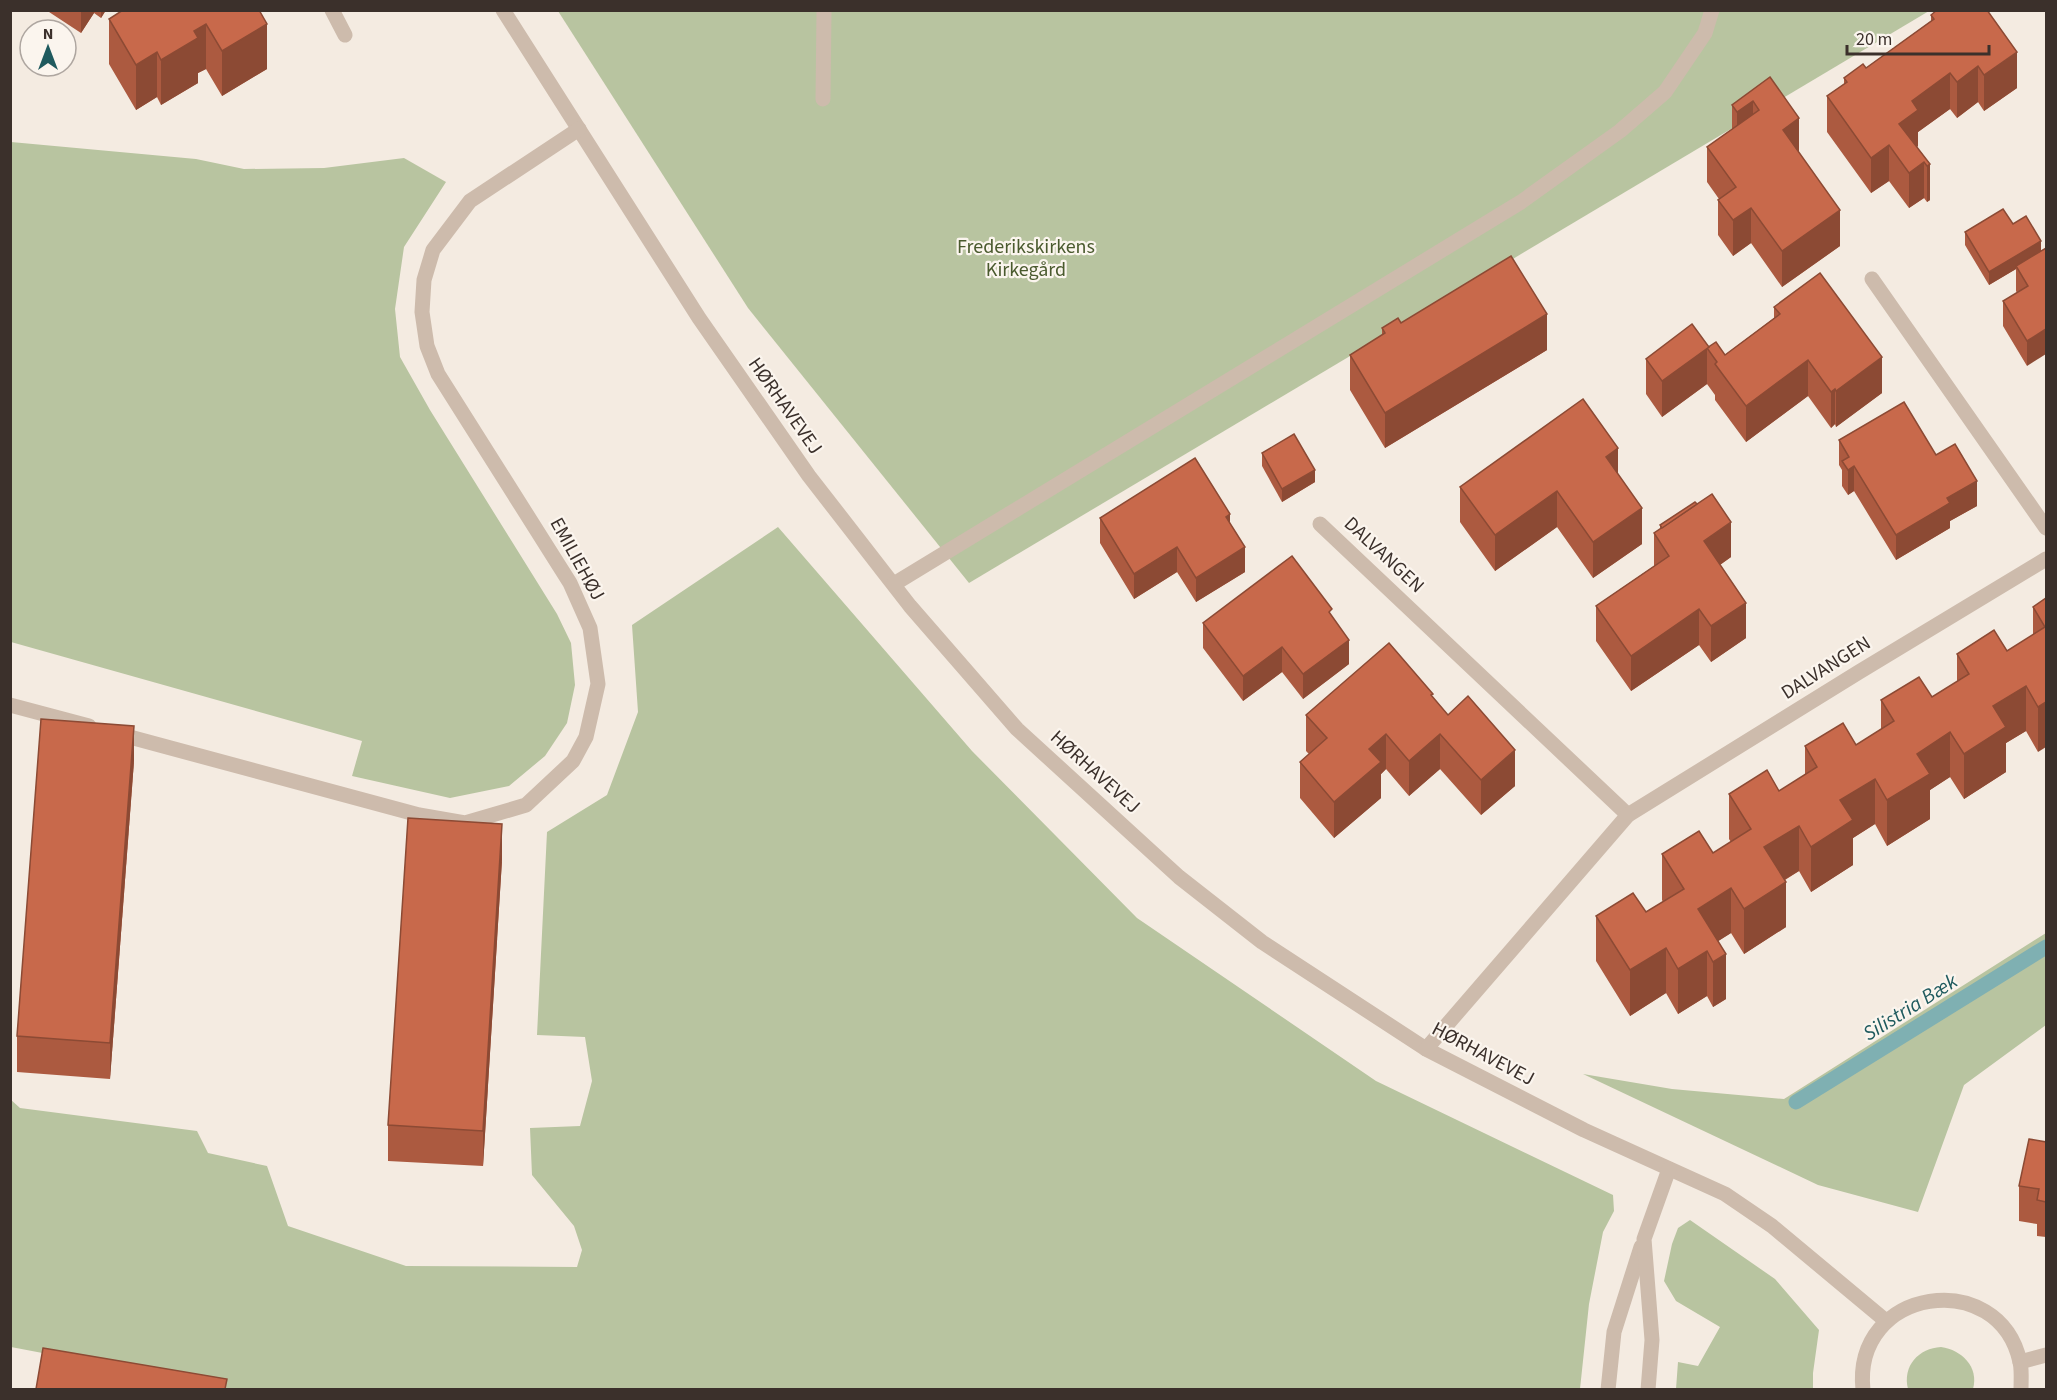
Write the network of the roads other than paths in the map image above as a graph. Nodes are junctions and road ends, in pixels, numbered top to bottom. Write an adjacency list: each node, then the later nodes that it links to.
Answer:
1 (332, 10): 5 (street)
2 (503, 10): 7 (street, HØRHAVEVEJ)
3 (824, 10): 6 (street)
4 (1712, 10): 12 (street)
5 (345, 35)
6 (824, 99)
7 (579, 129): 12 (street, HØRHAVEVEJ); 13 (street, EMILIEHØJ)
8 (1872, 279): 10 (street)
9 (1320, 524): 14 (street, DALVANGEN)
10 (2046, 528)
11 (2046, 559): 14 (street, DALVANGEN)
12 (894, 584): 15 (street, HØRHAVEVEJ)
13 (10, 705)
14 (1628, 814): 15 (street, DALVANGEN)
15 (1426, 1049): 16 (street, HØRHAVEVEJ)
16 (1669, 1169): 17 (street); 18 (street, HØRHAVEVEJ)
17 (1644, 1239): 21 (street); 22 (street)
18 (1886, 1321): 20 (street); 23 (street)
19 (2046, 1355): 20 (street)
20 (2020, 1362): 24 (street)
21 (1608, 1389)
22 (1648, 1389)
23 (1863, 1389)
24 (2021, 1389)

